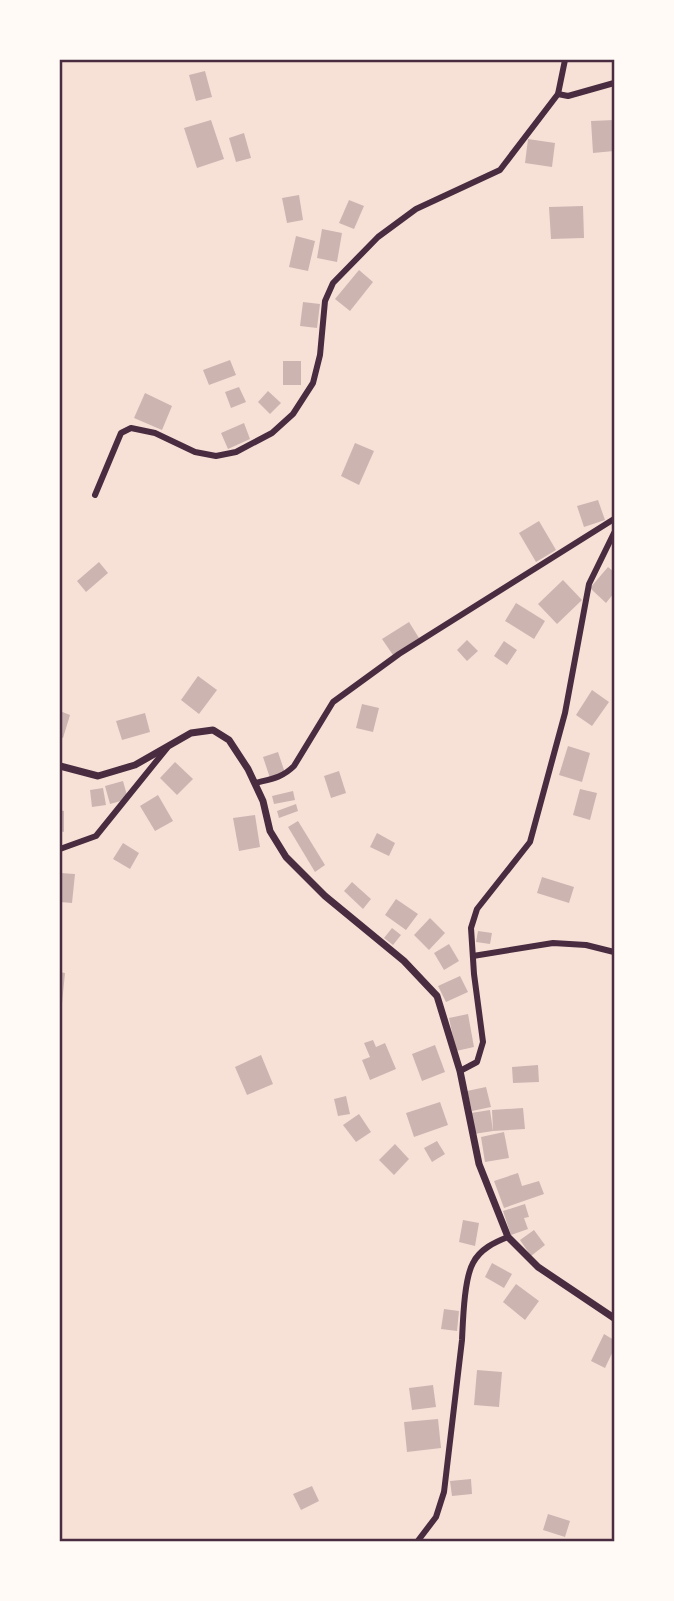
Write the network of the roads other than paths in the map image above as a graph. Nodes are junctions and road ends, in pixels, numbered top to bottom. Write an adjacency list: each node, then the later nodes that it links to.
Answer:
1 (565, 60): 3 (street)
2 (614, 83): 3 (street)
3 (558, 94): 4 (street)
4 (95, 495)
5 (614, 519): 9 (street)
6 (614, 533): 12 (street)
7 (168, 746): 8 (street); 9 (street); 10 (street)
8 (60, 766)
9 (254, 783): 13 (street)
10 (60, 849)
11 (614, 952): 12 (street)
12 (473, 956): 13 (street)
13 (460, 1071): 14 (street)
14 (508, 1237): 15 (street); 16 (street)
15 (614, 1318)
16 (417, 1542)

